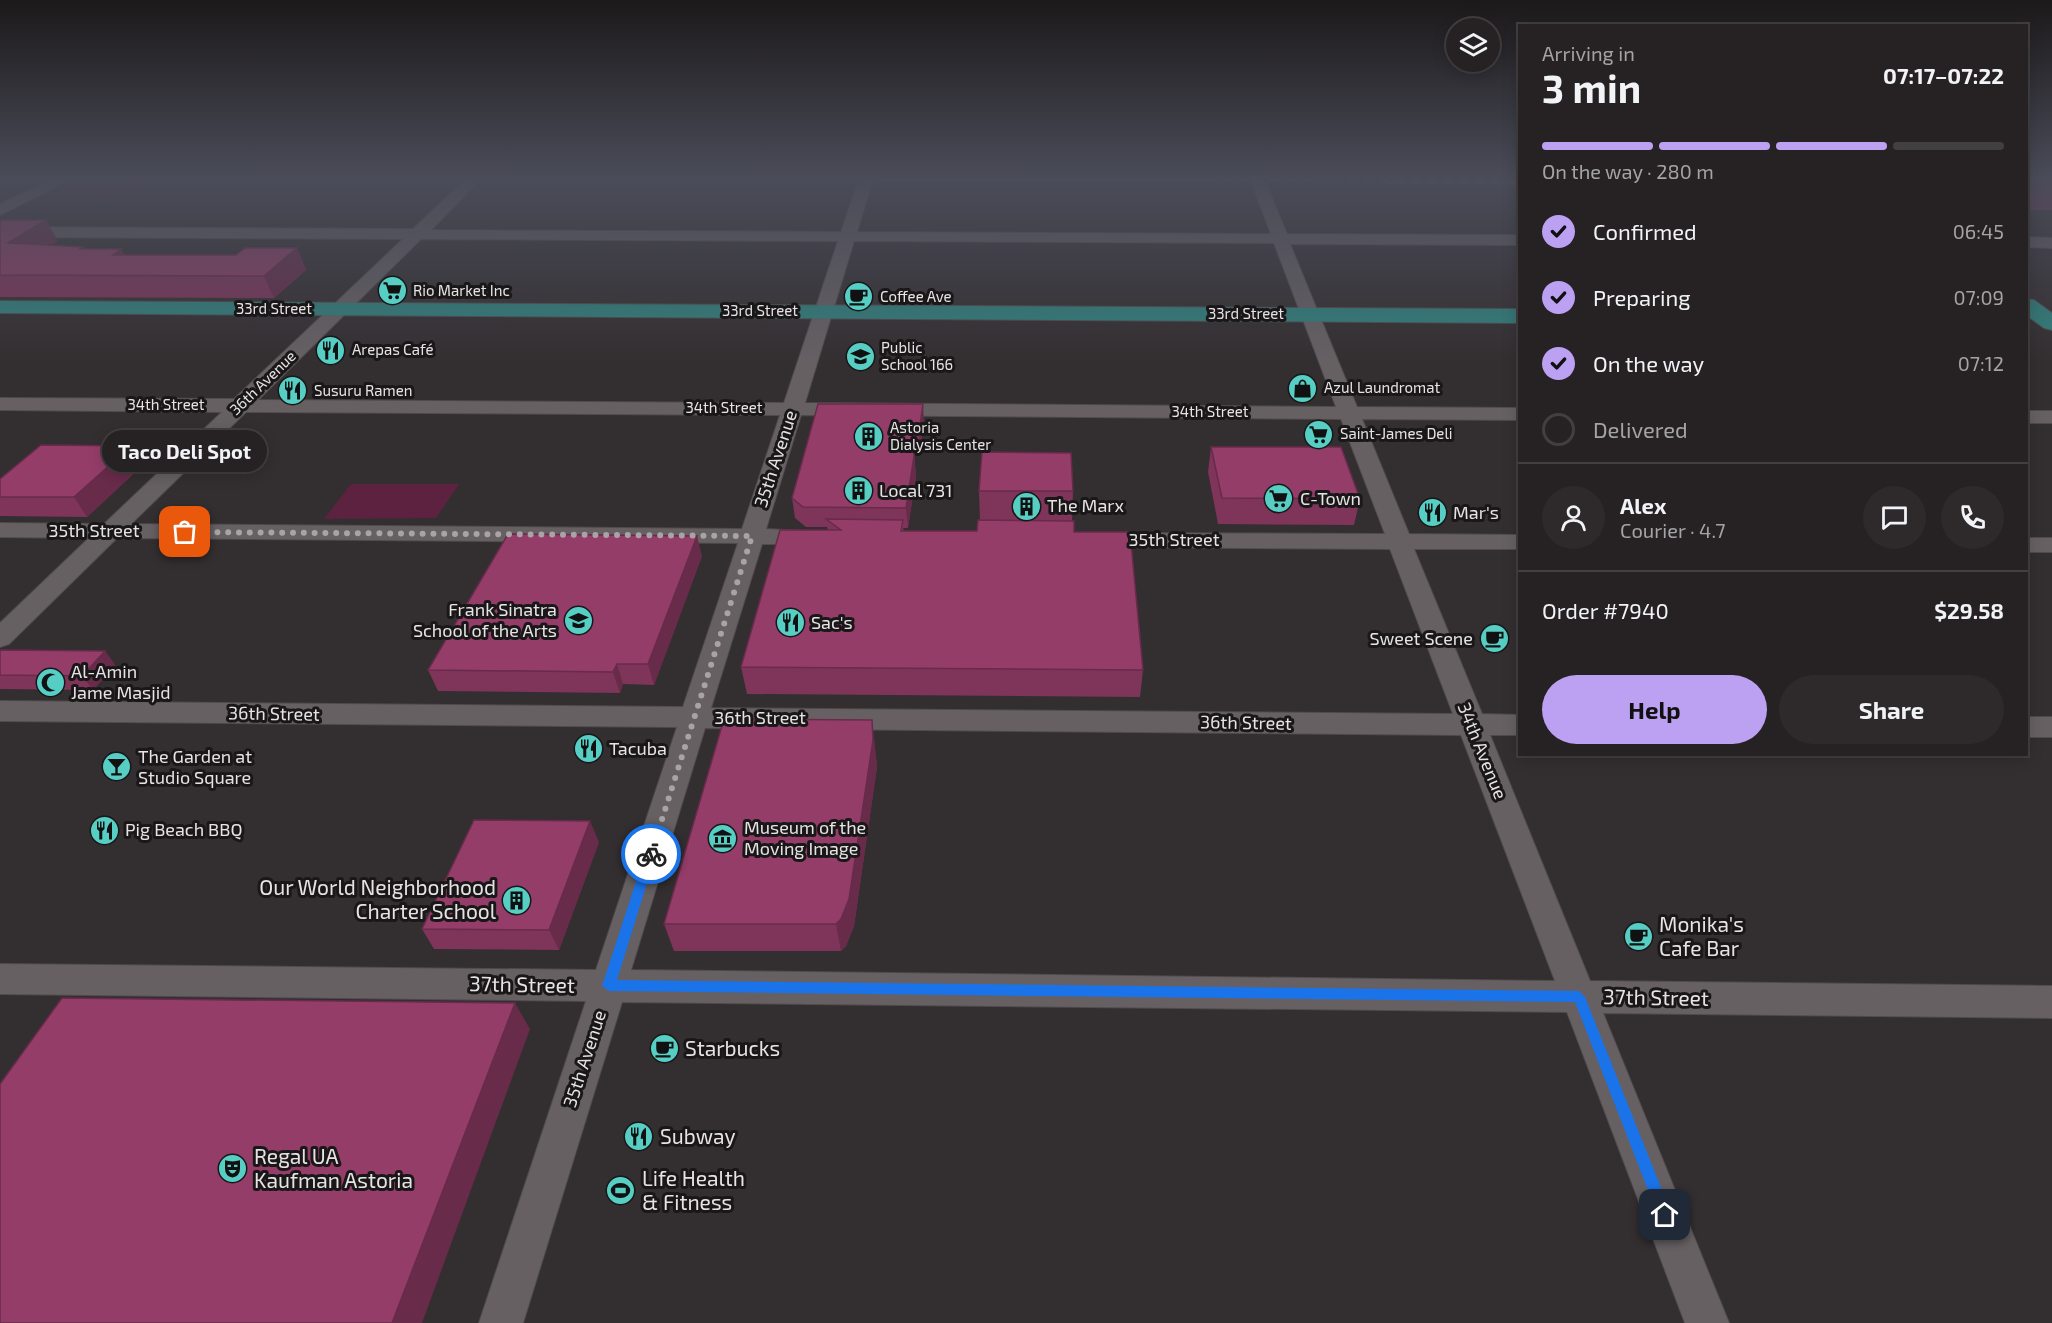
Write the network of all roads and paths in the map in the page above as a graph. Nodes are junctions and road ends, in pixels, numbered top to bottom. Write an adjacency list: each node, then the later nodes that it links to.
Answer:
1 (409, 241): 8 (street, 36th Avenue)
2 (846, 241): 9 (street, 35th Avenue)
3 (1282, 241): 10 (street, 34th Avenue)
4 (2028, 242): 5 (street)
5 (2052, 243)
6 (0, 307): 8 (main road, 33rd Street)
7 (2028, 307): 12 (main road)
8 (339, 309): 9 (main road, 33rd Street); 14 (street, 36th Avenue)
9 (823, 312): 10 (main road, 33rd Street); 15 (street, 35th Avenue)
10 (1310, 314): 11 (main road, 33rd Street); 16 (street, 34th Avenue)
11 (1518, 316)
12 (2044, 320)
13 (0, 404): 14 (street, 34th Street)
14 (240, 405): 15 (street, 34th Street); 21 (street, 36th Avenue)
15 (792, 409): 16 (street, 34th Street); 22 (street, 35th Avenue)
16 (1349, 412): 17 (street, 34th Street); 25 (street, 34th Avenue)
17 (1518, 414)
18 (2028, 417): 19 (street)
19 (2052, 417)
20 (0, 530): 21 (street, 35th Street)
21 (110, 531): 22 (street, 35th Street); 29 (street, 36th Avenue)
22 (752, 536): 23 (street, 35th Street); 31 (street, 35th Avenue)
23 (832, 537)
24 (1069, 540): 25 (street, 35th Street)
25 (1399, 541): 26 (street, 35th Street); 32 (street, 34th Avenue)
26 (1518, 542)
27 (2028, 545): 28 (street)
28 (2052, 545)
29 (0, 638)
30 (0, 711): 31 (street, 36th Street)
31 (694, 718): 32 (street, 36th Street); 37 (street, 35th Avenue)
32 (1472, 725): 33 (street, 36th Street); 38 (street, 34th Avenue)
33 (1518, 725)
34 (2028, 727): 35 (street)
35 (2052, 727)
36 (0, 979): 37 (street, 37th Street)
37 (609, 986): 38 (street, 37th Street); 40 (street, 35th Avenue)
38 (1579, 997): 39 (street, 37th Street); 41 (street, 34th Avenue)
39 (2052, 1002)
40 (501, 1323)
41 (1707, 1323)

